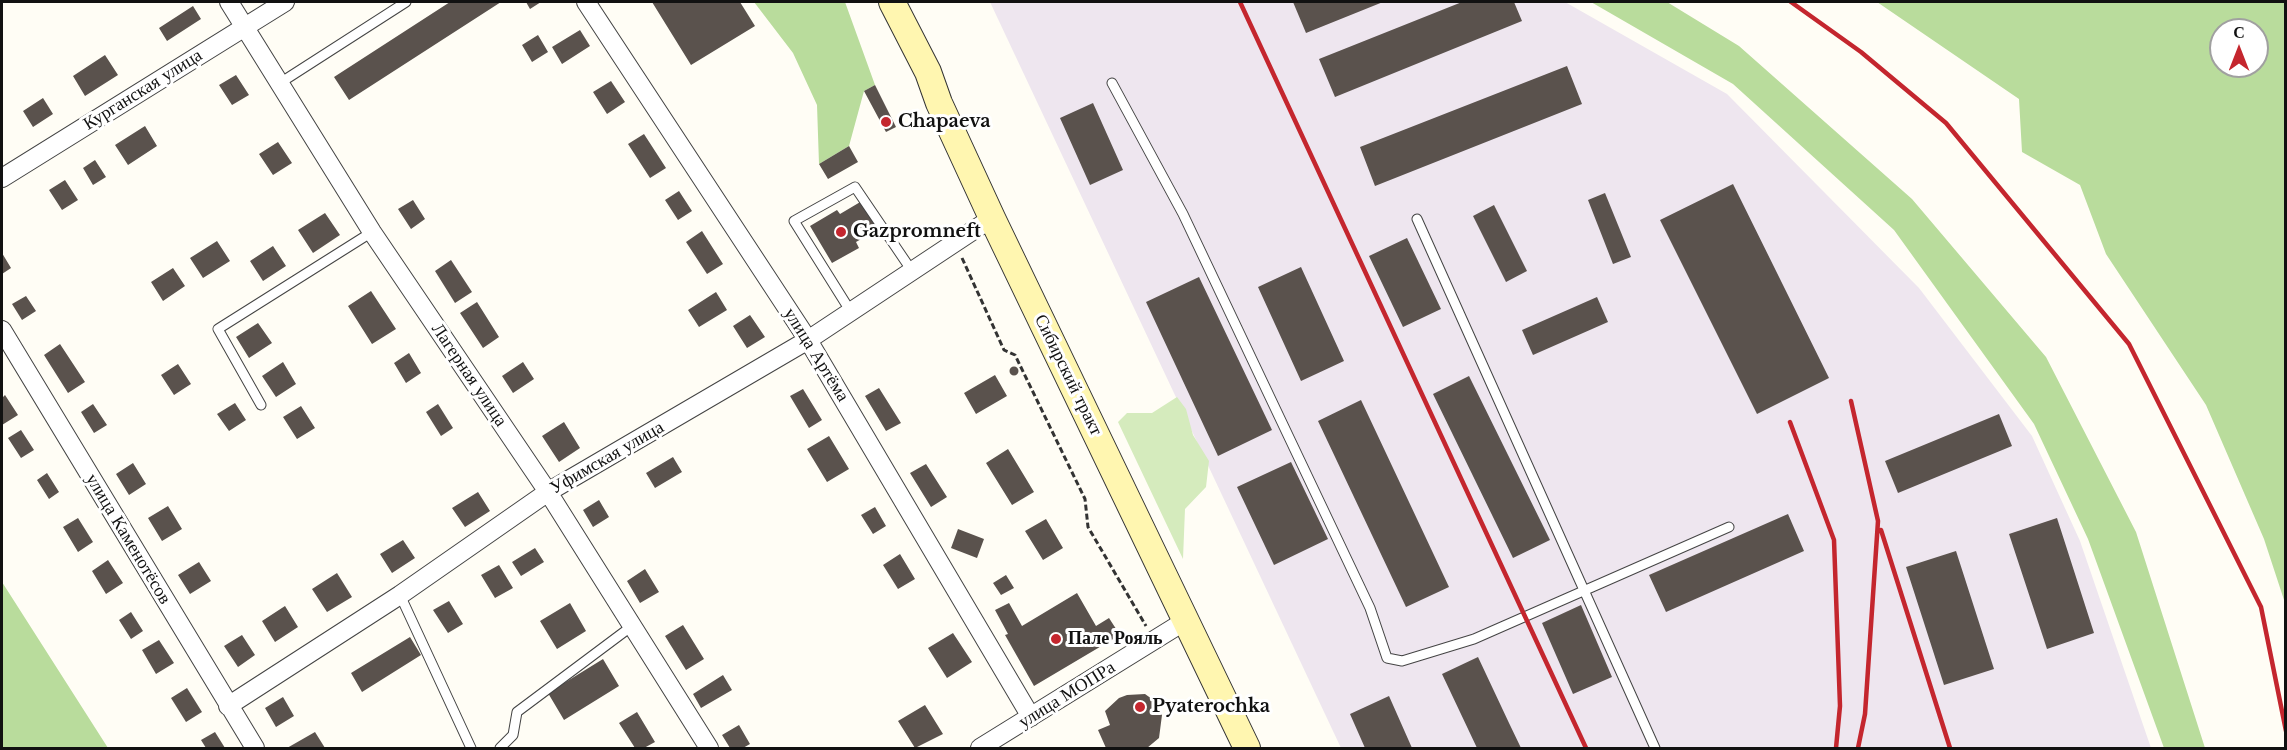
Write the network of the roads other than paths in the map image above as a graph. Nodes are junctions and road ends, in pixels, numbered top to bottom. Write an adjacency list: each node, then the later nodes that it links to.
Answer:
1 (230, 2): 6 (street, Лагерная улица)
2 (285, 2): 6 (street, Курганская улица)
3 (406, 2): 7 (lane)
4 (586, 2): 16 (street, улица Артёма)
5 (892, 2): 10 (main road, Сибирский тракт)
6 (246, 27): 7 (street, Лагерная улица); 9 (street, Курганская улица)
7 (280, 83): 12 (street, Лагерная улица)
8 (1112, 83): 20 (lane)
9 (2, 178)
10 (992, 218): 13 (street, Уфимская улица); 22 (main road, Сибирский тракт)
11 (1417, 219): 20 (lane)
12 (372, 232): 17 (lane); 18 (street, Лагерная улица)
13 (912, 272): 14 (street, Уфимская улица); 14 (lane)
14 (851, 312): 16 (street, Уфимская улица)
15 (2, 330): 24 (street, улица Каменотёсов)
16 (808, 340): 18 (street, Уфимская улица); 25 (street, улица Артёма)
17 (261, 405)
18 (548, 492): 21 (street, Уфимская улица); 23 (street, Лагерная улица)
19 (1729, 527): 20 (lane)
20 (1584, 591): 32 (lane)
21 (400, 594): 24 (street, Уфимская улица); 27 (lane)
22 (1185, 621): 25 (street, улица МОПРа); 31 (main road, Сибирский тракт)
23 (632, 626): 28 (lane); 29 (street, Лагерная улица)
24 (228, 706): 26 (street, улица Каменотёсов)
25 (1031, 717): 30 (street, улица МОПРа)
26 (255, 748)
27 (471, 748)
28 (501, 748)
29 (709, 748)
30 (980, 748)
31 (1246, 748)
32 (1655, 748)

